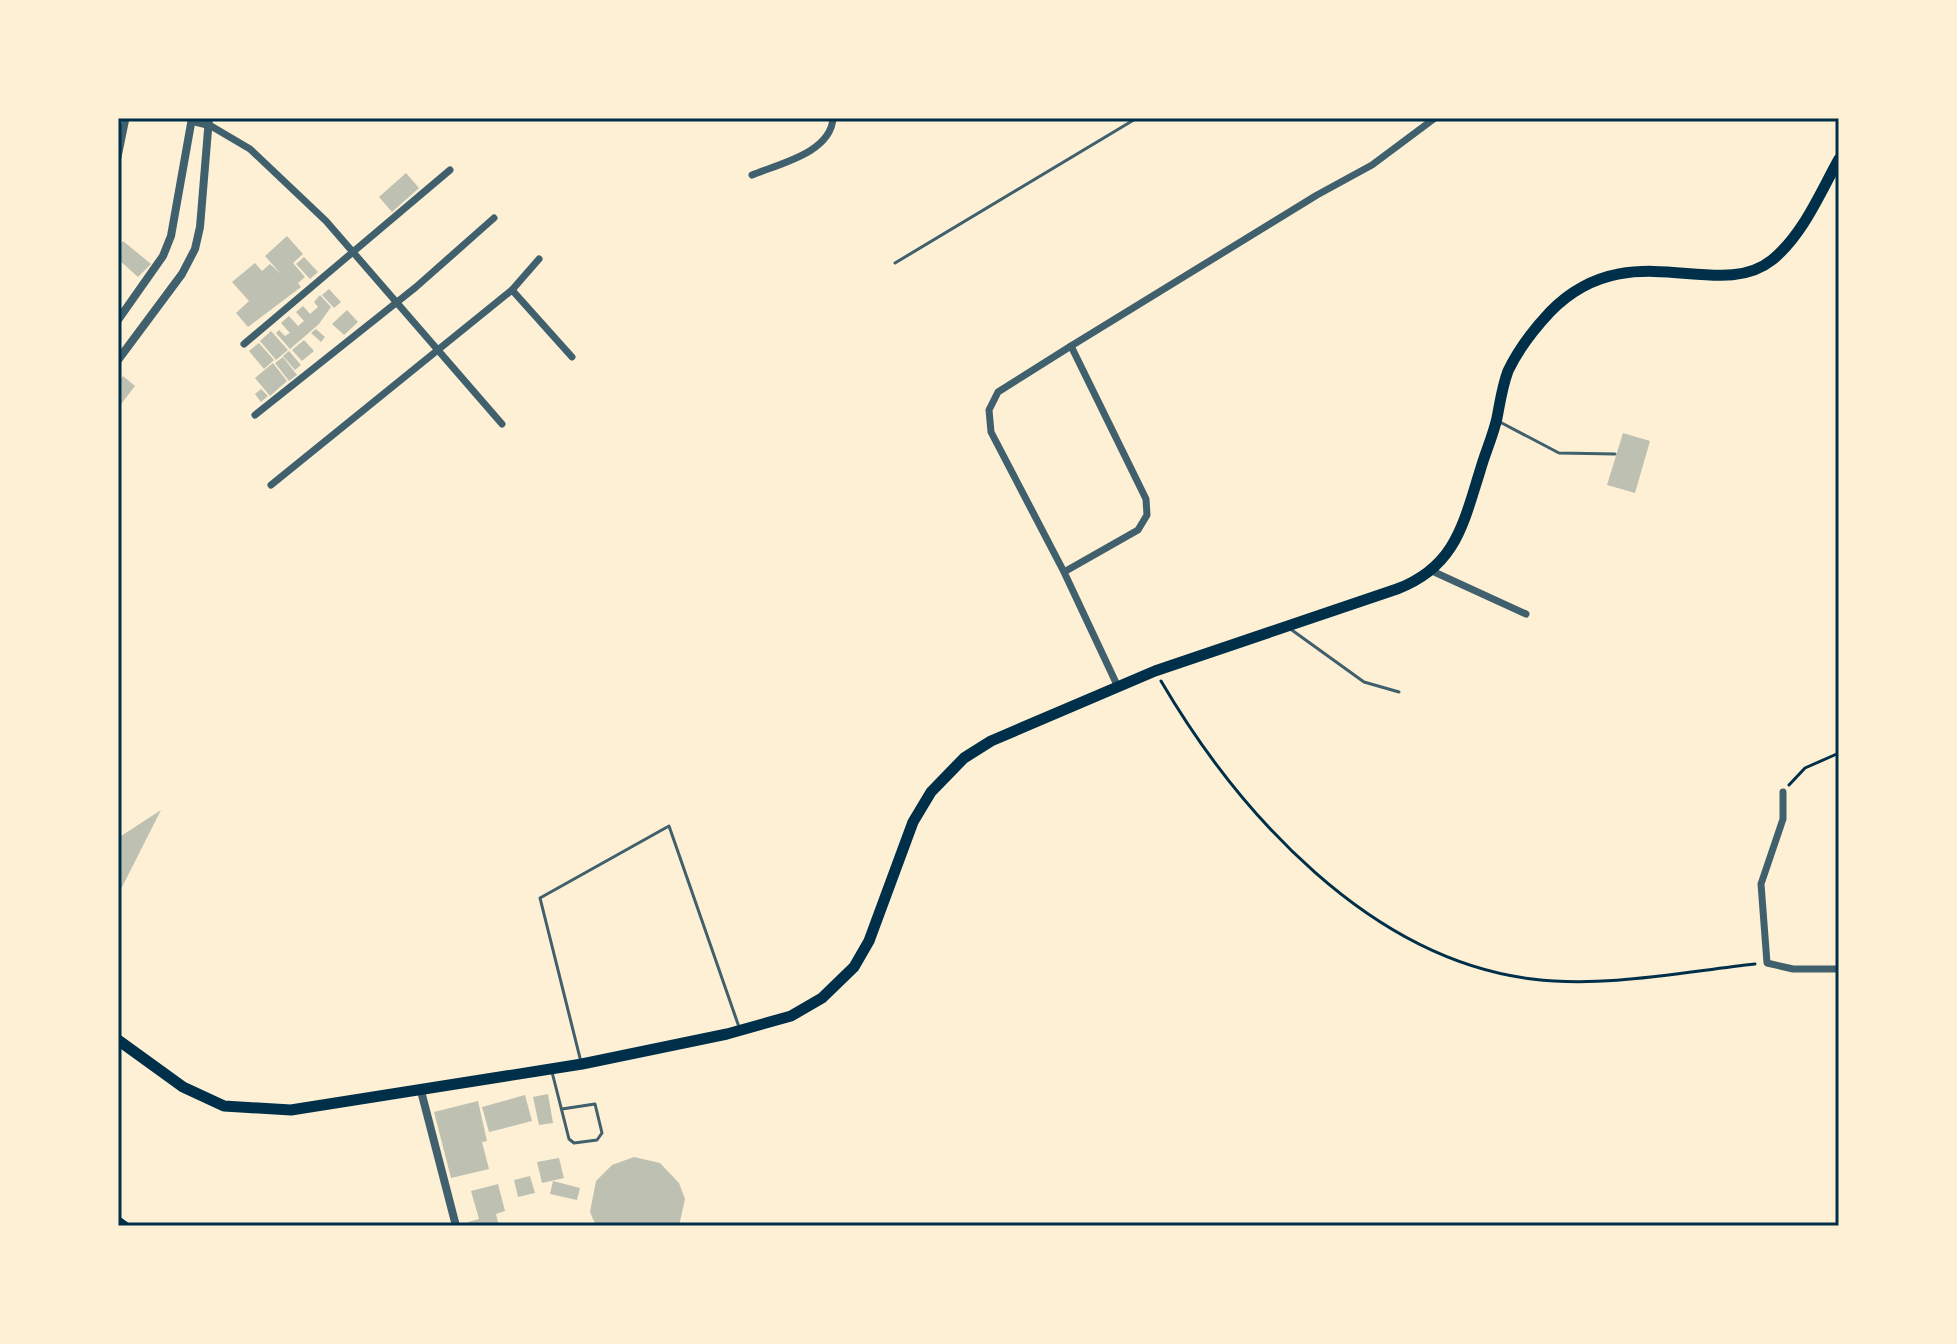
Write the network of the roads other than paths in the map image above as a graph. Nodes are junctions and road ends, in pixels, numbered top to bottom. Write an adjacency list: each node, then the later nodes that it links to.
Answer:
1 (126, 118): 7 (street)
2 (833, 118): 11 (street)
3 (1137, 118): 15 (lane)
4 (1435, 118): 20 (street)
5 (192, 119): 6 (street); 18 (street)
6 (210, 122): 13 (street); 23 (street)
7 (120, 131): 8 (street)
8 (118, 157)
9 (1839, 159): 25 (main road)
10 (450, 170): 13 (street)
11 (752, 175)
12 (494, 218): 17 (street)
13 (356, 251): 17 (street); 19 (street)
14 (539, 259): 16 (street)
15 (895, 263)
16 (512, 290): 21 (street); 22 (street)
17 (394, 302): 21 (street); 24 (street)
18 (118, 320)
19 (244, 344)
20 (1071, 346): 30 (street); 30 (street)
21 (439, 349): 26 (street); 28 (street)
22 (572, 357)
23 (118, 360)
24 (255, 415)
25 (1496, 420): 27 (lane); 29 (main road)
26 (502, 424)
27 (1615, 454)
28 (271, 485)
29 (1432, 571): 31 (street); 32 (main road)
30 (1064, 572): 33 (street)
31 (1526, 614)
32 (1284, 625): 33 (main road); 34 (lane)
33 (1118, 687): 37 (main road)
34 (1399, 692)
35 (1783, 792): 36 (street)
36 (1839, 969)
37 (740, 1031): 39 (main road); 39 (lane)
38 (118, 1040): 41 (main road)
39 (582, 1064): 40 (main road)
40 (552, 1069): 41 (main road); 42 (lane)
41 (421, 1091): 45 (street)
42 (562, 1109): 42 (lane)
43 (118, 1221): 44 (main road)
44 (125, 1226)
45 (456, 1226)

